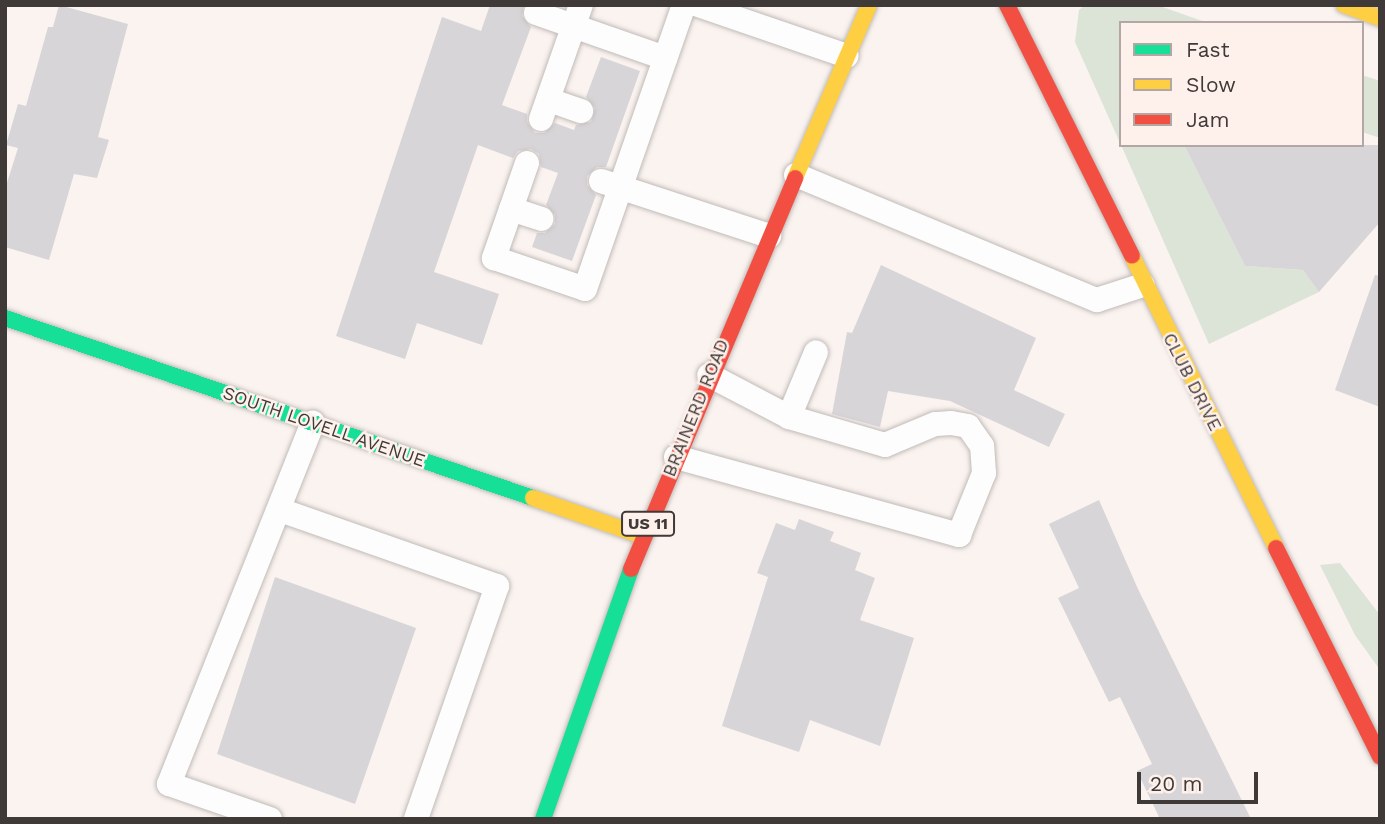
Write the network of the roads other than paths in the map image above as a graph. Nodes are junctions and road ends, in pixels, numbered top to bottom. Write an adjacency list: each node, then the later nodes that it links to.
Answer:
1 (684, 5): 10 (lane)
2 (698, 5): 9 (lane)
3 (869, 5): 9 (street, BRAINERD ROAD / US 11)
4 (1007, 5): 18 (street, CLUB DRIVE)
5 (1344, 5): 7 (street)
6 (536, 13): 8 (lane)
7 (1375, 13)
8 (578, 16): 10 (lane); 11 (lane)
9 (847, 56): 13 (street, BRAINERD ROAD / US 11)
10 (665, 58): 14 (lane)
11 (581, 111)
12 (527, 163): 15 (lane)
13 (796, 174): 17 (street, BRAINERD ROAD / US 11); 18 (lane)
14 (610, 184): 15 (lane); 17 (lane)
15 (511, 209): 16 (lane)
16 (541, 219)
17 (769, 236): 21 (street, BRAINERD ROAD / US 11)
18 (1143, 285): 27 (street, CLUB DRIVE)
19 (5, 318): 23 (street, SOUTH LOVELL AVENUE)
20 (816, 352): 22 (lane)
21 (709, 375): 22 (lane); 24 (street, BRAINERD ROAD / US 11)
22 (789, 417): 24 (lane)
23 (313, 423): 25 (lane); 26 (street, SOUTH LOVELL AVENUE)
24 (676, 457): 26 (street, BRAINERD ROAD / US 11)
25 (280, 510): 28 (lane); 29 (lane)
26 (643, 536): 30 (street, BRAINERD ROAD / US 11)
27 (1380, 757)
28 (270, 819)
29 (416, 819)
30 (542, 819)

